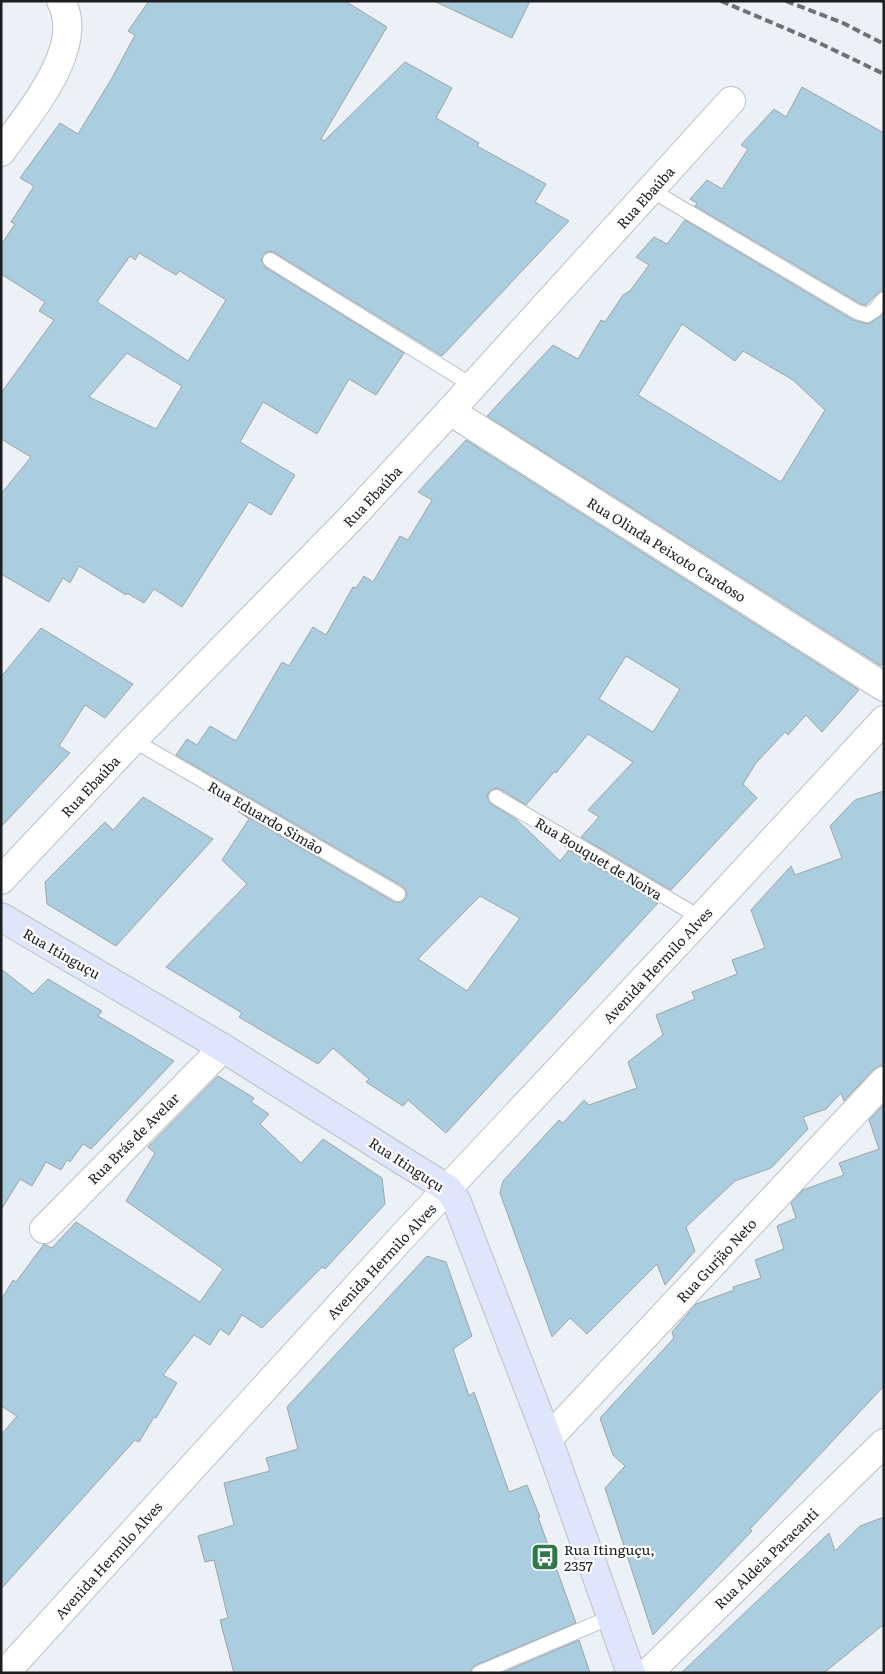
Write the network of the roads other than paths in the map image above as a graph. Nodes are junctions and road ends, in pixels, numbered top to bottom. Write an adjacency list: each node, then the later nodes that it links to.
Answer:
1 (68, 4): 3 (street)
2 (731, 101): 4 (street, Rua Ebaúba)
3 (1, 152)
4 (651, 190): 6 (lane); 7 (street, Rua Ebaúba)
5 (270, 260): 7 (lane)
6 (884, 299)
7 (473, 386): 8 (street, Rua Ebaúba)
8 (450, 411): 9 (street, Rua Olinda Peixoto Cardoso); 11 (street, Rua Ebaúba)
9 (884, 687)
10 (884, 720): 16 (street, Avenida Hermilo Alves)
11 (133, 740): 13 (street, Rua Ebaúba); 14 (lane, Rua Eduardo Simão)
12 (496, 798): 16 (lane, Rua Bouquet de Noiva)
13 (1, 880)
14 (398, 894)
15 (1, 917): 17 (main road, Rua Itinguçu)
16 (701, 918): 19 (street, Avenida Hermilo Alves)
17 (223, 1048): 19 (main road, Rua Itinguçu); 20 (street, Rua Brás de Avelar)
18 (884, 1081): 21 (street, Rua Gurjão Neto)
19 (448, 1189): 21 (main road, Rua Itinguçu); 24 (street, Avenida Hermilo Alves)
20 (44, 1229)
21 (548, 1439): 23 (main road, Rua Itinguçu)
22 (884, 1443): 27 (street, Rua Aldeia Paracanti)
23 (611, 1617): 25 (lane); 26 (main road, Rua Itinguçu)
24 (5, 1673)
25 (479, 1673)
26 (631, 1673)
27 (648, 1673)

